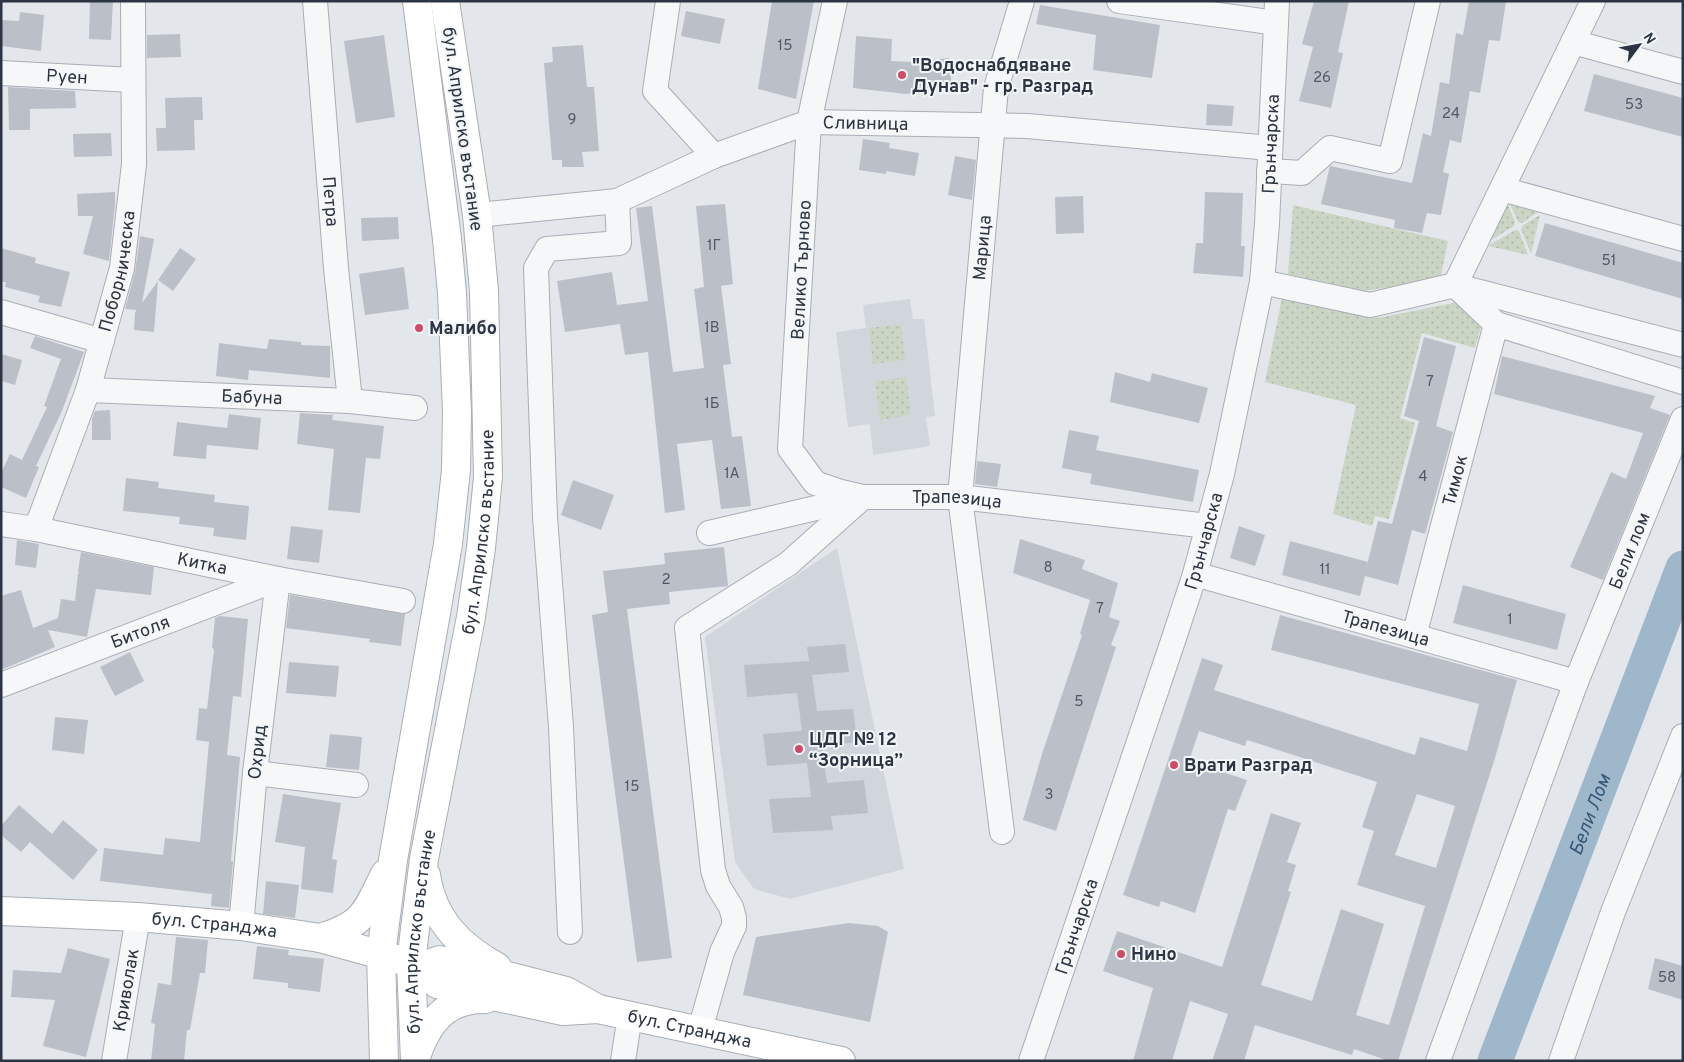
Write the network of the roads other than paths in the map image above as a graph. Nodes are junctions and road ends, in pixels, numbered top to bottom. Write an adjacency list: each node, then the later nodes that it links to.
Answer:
1 (133, 1): 15 (street, Поборническа)
2 (315, 1): 33 (street, Петра)
3 (417, 1): 53 (street, бул. Априлско въстание)
4 (445, 1): 23 (street, бул. Априлско въстание)
5 (668, 1): 19 (street)
6 (835, 1): 16 (street, Велико Търново)
7 (1022, 1): 17 (street, Марица)
8 (1119, 1): 11 (street)
9 (1428, 1): 20 (street)
10 (1593, 1): 12 (street)
11 (1276, 12): 18 (street, Грънчарска)
12 (1573, 42): 13 (street); 21 (street)
13 (1683, 72)
14 (1, 73): 15 (street, Руен)
15 (133, 80): 29 (street, Поборническа)
16 (809, 122): 17 (street, Сливница); 19 (street, Сливница); 36 (street, Велико Търново)
17 (993, 127): 18 (street, Сливница); 37 (street, Марица)
18 (1270, 148): 20 (street, Грънчарска)
19 (714, 156): 22 (street, Сливница)
20 (1269, 171): 25 (street, Грънчарска)
21 (1502, 189): 24 (street); 26 (street)
22 (617, 201): 23 (street, Сливница); 57 (street)
23 (477, 215): 52 (street, бул. Априлско въстание)
24 (1683, 239)
25 (1262, 282): 26 (street); 39 (street, Грънчарска)
26 (1455, 285): 28 (street); 30 (street)
27 (1, 312): 29 (street)
28 (1496, 324): 31 (street); 45 (street, Тимок)
29 (102, 341): 32 (street, Поборническа)
30 (1683, 345)
31 (1683, 382)
32 (88, 390): 33 (street, Бабуна); 40 (street, Поборническа)
33 (350, 401): 34 (street, Бабуна)
34 (415, 408)
35 (1683, 419): 46 (street, Бели лом)
36 (863, 497): 37 (street, Трапезица); 41 (street, Трапезица); 65 (street)
37 (960, 497): 39 (street, Трапезица); 51 (street, Марица)
38 (1, 524): 40 (street, Китка)
39 (1208, 526): 42 (street, Грънчарска)
40 (36, 529): 43 (street, Китка)
41 (709, 533)
42 (1195, 574): 45 (street, Трапезица); 71 (street, Грънчарска)
43 (278, 579): 44 (street, Китка); 47 (street, Битоля); 49 (street, Охрид)
44 (402, 601)
45 (1414, 636): 46 (street, Трапезица)
46 (1576, 682): 72 (street, Бели лом)
47 (1, 685)
48 (1683, 736): 73 (street)
49 (255, 773): 50 (street); 56 (street, Охрид)
50 (356, 785)
51 (1002, 832)
52 (424, 859): 60 (street, бул. Априлско въстание); 61 (street)
53 (393, 860): 58 (street); 59 (street, бул. Априлско въстание)
54 (1, 911): 55 (street, бул. Странджа)
55 (138, 918): 56 (street, бул. Странджа); 66 (street, Криволак)
56 (241, 926): 58 (street, бул. Странджа)
57 (570, 932)
58 (320, 938): 59 (street, бул. Странджа)
59 (381, 955): 60 (street, бул. Странджа); 67 (street, бул. Априлско въстание)
60 (417, 965): 61 (street, бул. Странджа); 62 (street, бул. Странджа); 68 (street, бул. Априлско въстание)
61 (516, 978): 63 (street, бул. Странджа)
62 (496, 998): 63 (street, бул. Странджа); 68 (street)
63 (598, 1009): 64 (street, бул. Странджа)
64 (630, 1015): 65 (street, бул. Странджа); 69 (street)
65 (700, 1030): 70 (street, бул. Странджа)
66 (114, 1061)
67 (384, 1061)
68 (415, 1061)
69 (623, 1061)
70 (841, 1061)
71 (1031, 1061)
72 (1438, 1061)
73 (1562, 1061)

